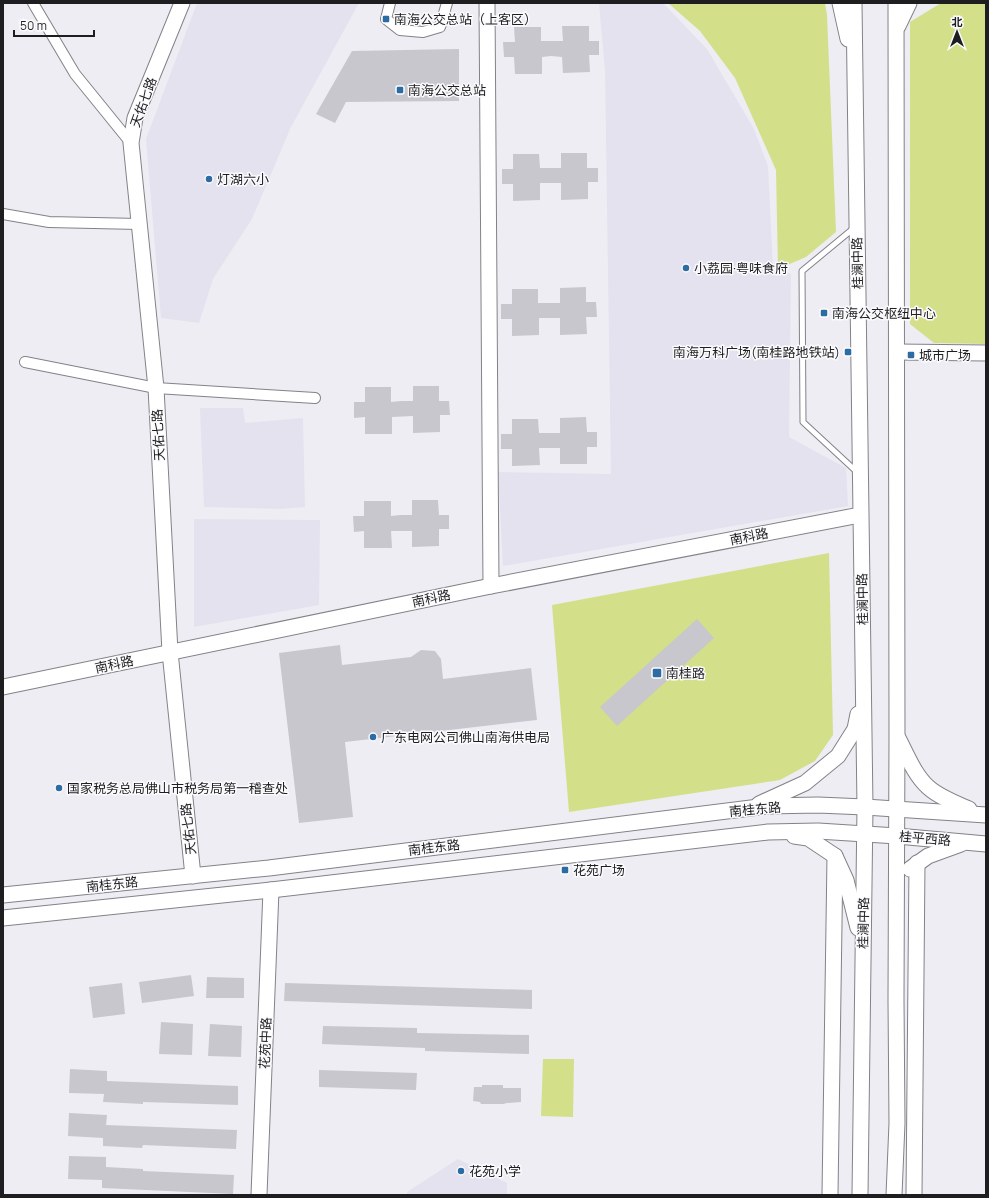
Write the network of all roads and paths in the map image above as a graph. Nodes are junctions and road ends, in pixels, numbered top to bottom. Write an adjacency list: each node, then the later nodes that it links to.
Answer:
1 (33, 3): 12 (street)
2 (182, 3): 12 (main road, 天佑七路)
3 (390, 3): 4 (street)
4 (447, 3)
5 (487, 3): 23 (main road)
6 (840, 3): 11 (main road)
7 (854, 3): 11 (main road, 桂澜中路)
8 (896, 3): 10 (main road)
9 (909, 3): 10 (main road)
10 (897, 29): 16 (main road)
11 (854, 68): 15 (main road, 桂澜中路)
12 (130, 142): 14 (main road, 天佑七路)
13 (3, 214): 14 (street)
14 (139, 224): 19 (main road, 天佑七路)
15 (856, 227): 21 (main road, 桂澜中路); 21 (lane)
16 (897, 352): 17 (main road); 27 (main road)
17 (986, 353)
18 (25, 362): 19 (street)
19 (156, 388): 20 (street); 24 (main road, 天佑七路)
20 (315, 398)
21 (860, 475): 22 (main road, 桂澜中路)
22 (860, 515): 23 (main road, 南科路); 26 (main road, 桂澜中路)
23 (491, 586): 24 (main road, 南科路)
24 (170, 652): 25 (main road, 南科路); 39 (main road, 天佑七路)
25 (3, 687)
26 (863, 690): 28 (main road, 桂澜中路); 29 (main road)
27 (897, 736): 30 (main road); 31 (main road)
28 (865, 807): 29 (main road, 南桂东路); 30 (main road, 桂平西路); 33 (main road, 桂澜中路)
29 (749, 808): 39 (main road, 南桂东路)
30 (897, 809): 31 (main road, 桂平西路); 34 (main road)
31 (986, 815)
32 (760, 833): 33 (main road, 南桂东路); 37 (main road); 40 (main road, 南桂东路)
33 (865, 833): 34 (main road, 桂平西路); 44 (main road, 桂澜中路)
34 (897, 836): 35 (main road, 桂平西路); 42 (main road)
35 (966, 842): 36 (main road, 桂平西路); 38 (main road)
36 (986, 844)
37 (835, 856): 44 (main road); 48 (main road)
38 (917, 863): 42 (main road); 46 (main road)
39 (193, 876): 41 (main road, 南桂东路)
40 (271, 890): 43 (main road, 南桂东路); 47 (main road, 花苑中路)
41 (3, 895)
42 (896, 900): 45 (main road)
43 (3, 918)
44 (863, 947): 49 (main road, 桂澜中路)
45 (896, 1112): 46 (main road); 50 (main road)
46 (915, 1142): 51 (main road)
47 (259, 1195)
48 (830, 1195)
49 (860, 1195)
50 (894, 1195)
51 (914, 1195)

